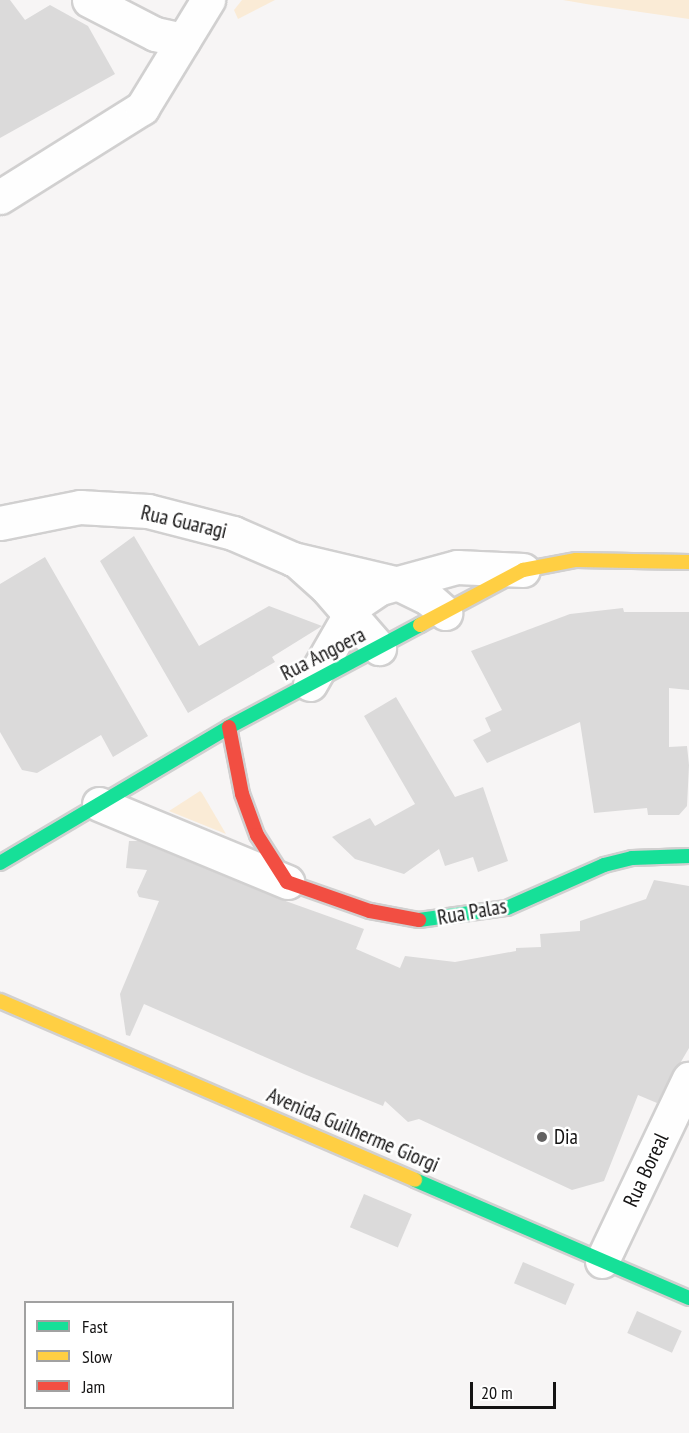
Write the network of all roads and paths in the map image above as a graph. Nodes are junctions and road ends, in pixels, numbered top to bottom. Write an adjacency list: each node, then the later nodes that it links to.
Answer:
1 (89, 0): 3 (street)
2 (208, 0): 3 (street)
3 (183, 40): 4 (street)
4 (0, 196)
5 (0, 523): 6 (street, Rua Guaragi)
6 (293, 559): 9 (street, Rua Guaragi); 11 (street, Rua Guaragi)
7 (689, 562): 8 (street, Rua Angoera)
8 (523, 570): 9 (street); 10 (street, Rua Angoera)
9 (393, 582): 10 (street, Rua Guaragi); 11 (street)
10 (445, 613): 12 (street, Rua Angoera)
11 (349, 614): 12 (street, Rua Guaragi); 13 (street)
12 (379, 648): 13 (street, Rua Angoera)
13 (310, 684): 14 (street, Rua Angoera)
14 (229, 727): 15 (street, Rua Angoera); 18 (street)
15 (99, 804): 17 (street, Rua Angoera); 18 (street, Rua Palas)
16 (689, 856): 18 (street, Rua Palas)
17 (0, 863)
18 (287, 882)
19 (0, 1001): 21 (street, Avenida Guilherme Giorgi)
20 (689, 1079): 21 (street, Rua Boreal)
21 (602, 1261): 22 (street, Avenida Guilherme Giorgi)
22 (689, 1298)

